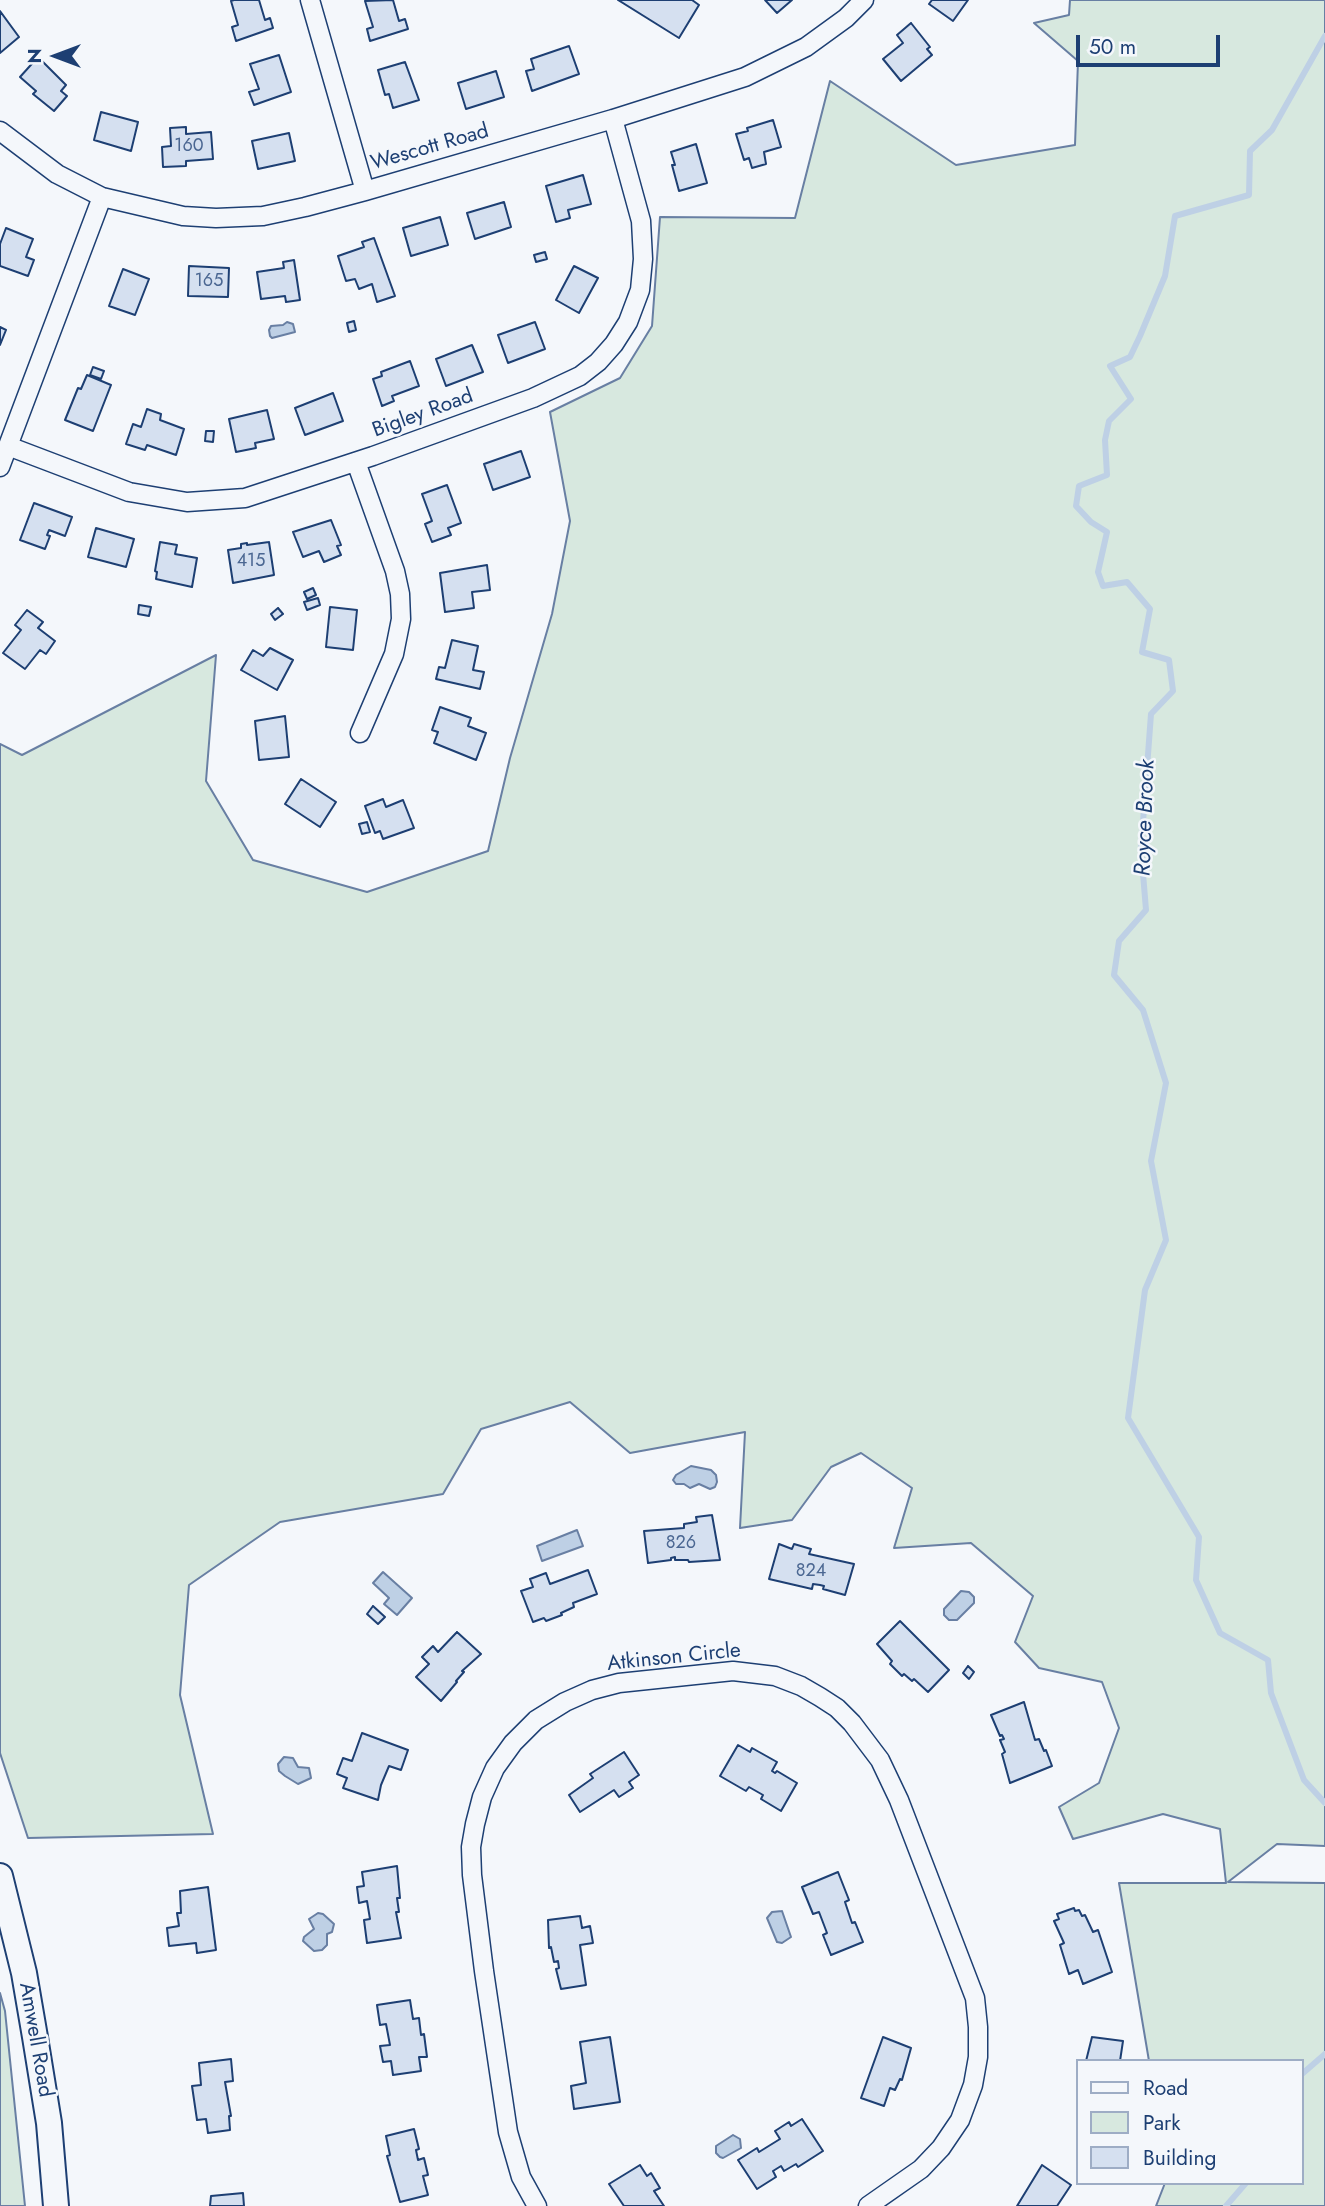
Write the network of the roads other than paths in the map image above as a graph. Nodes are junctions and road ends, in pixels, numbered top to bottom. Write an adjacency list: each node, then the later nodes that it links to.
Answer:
1 (310, 0): 5 (street)
2 (864, 0): 3 (street, Wescott Road)
3 (612, 119): 5 (street, Wescott Road); 8 (street, Bigley Road)
4 (0, 131): 6 (street, Wescott Road)
5 (365, 191): 6 (street, Wescott Road)
6 (102, 197): 7 (street)
7 (8, 446): 8 (street, Bigley Road); 9 (street)
8 (356, 463): 10 (street)
9 (0, 467)
10 (360, 733)
11 (0, 1877): 12 (main road, Amwell Road)
12 (56, 2206)
13 (537, 2206): 14 (street, Atkinson Circle)
14 (868, 2206)

